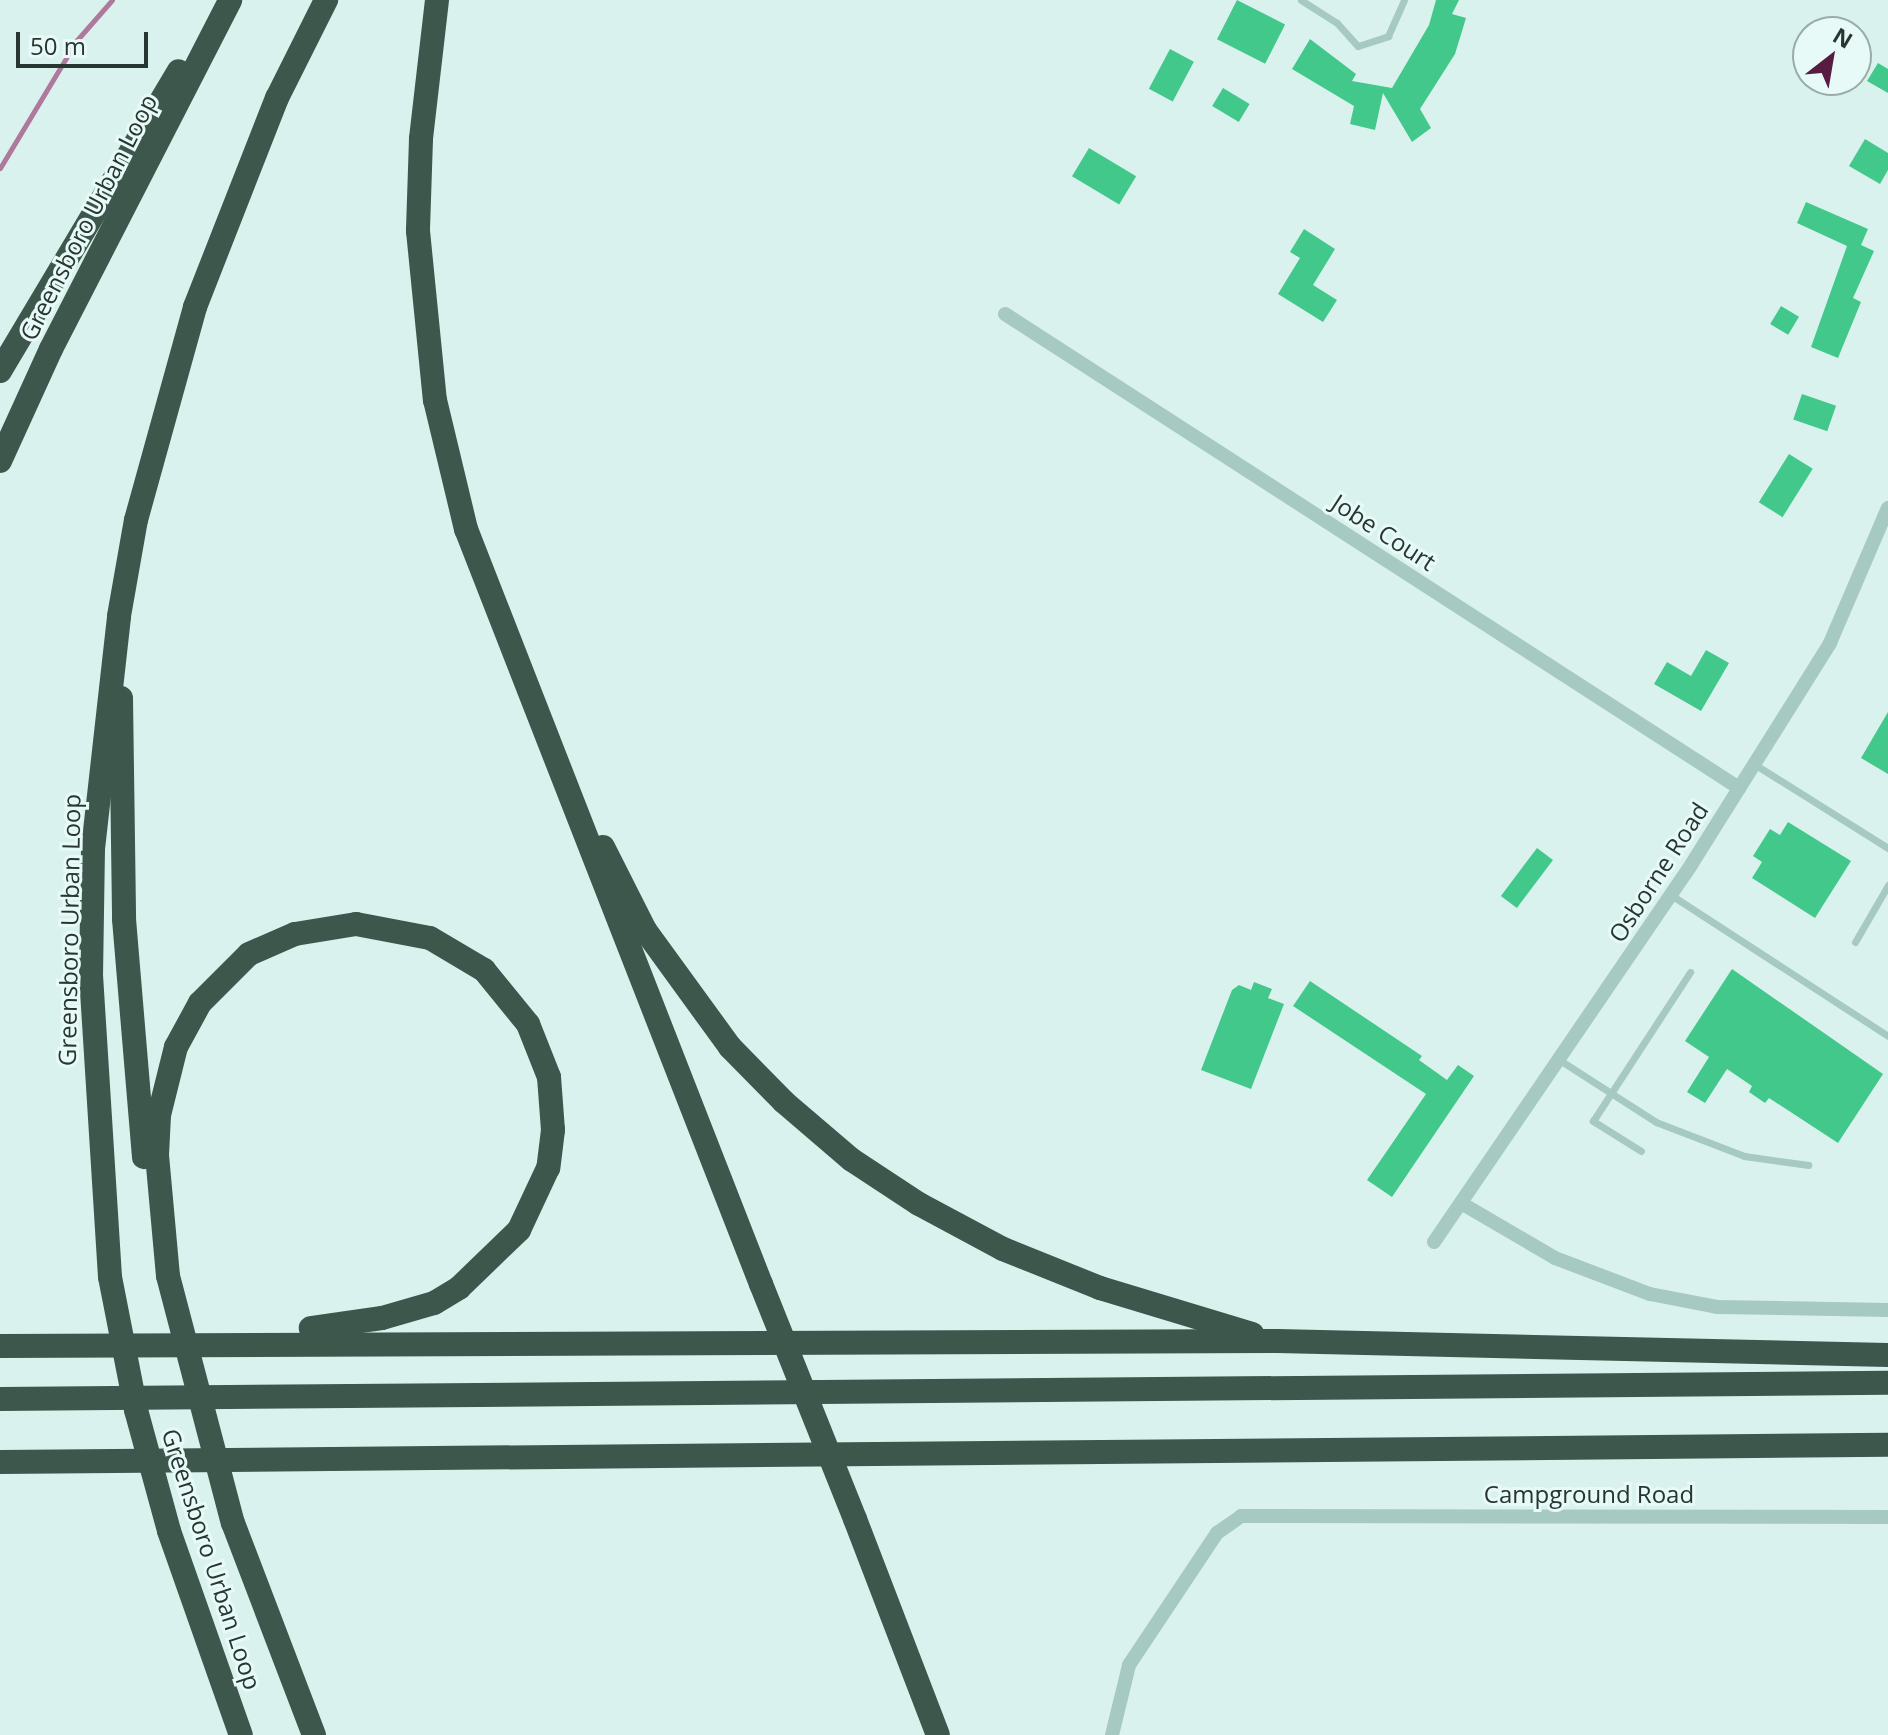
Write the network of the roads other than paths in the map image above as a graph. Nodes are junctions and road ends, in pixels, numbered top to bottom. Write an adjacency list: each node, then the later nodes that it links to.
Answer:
1 (230, 0): 7 (highway); 8 (highway, Greensboro Urban Loop)
2 (326, 0): 10 (highway, Greensboro Urban Loop)
3 (437, 0): 12 (highway)
4 (1301, 0): 5 (lane)
5 (1404, 0)
6 (1005, 314): 13 (street, Jobe Court)
7 (0, 371)
8 (0, 461)
9 (1888, 508): 11 (street, Osborne Road)
10 (119, 616): 26 (highway); 37 (highway, Greensboro Urban Loop, bridge)
11 (1754, 764): 13 (street, Osborne Road); 14 (lane)
12 (557, 770): 28 (highway); 39 (highway, bridge)
13 (1739, 788): 16 (street, Osborne Road)
14 (1888, 848)
15 (1888, 885): 17 (lane)
16 (1671, 895): 19 (lane); 20 (street, Osborne Road)
17 (1855, 942)
18 (1690, 972): 21 (lane)
19 (1888, 1036)
20 (1558, 1059): 21 (lane); 24 (street, Osborne Road)
21 (1610, 1094): 22 (lane); 23 (lane)
22 (1641, 1151)
23 (1808, 1165)
24 (1461, 1203): 25 (street, Osborne Road); 27 (street)
25 (1434, 1242)
26 (168, 1276): 29 (highway); 38 (highway, bridge)
27 (1888, 1310)
28 (1277, 1341): 29 (highway); 31 (highway)
29 (254, 1343): 30 (highway)
30 (0, 1346)
31 (1888, 1355)
32 (1888, 1383): 33 (highway)
33 (0, 1399)
34 (1888, 1445): 35 (highway)
35 (0, 1462)
36 (1888, 1517): 40 (street, Campground Road)
37 (241, 1735)
38 (314, 1735)
39 (938, 1735)
40 (1112, 1735)

